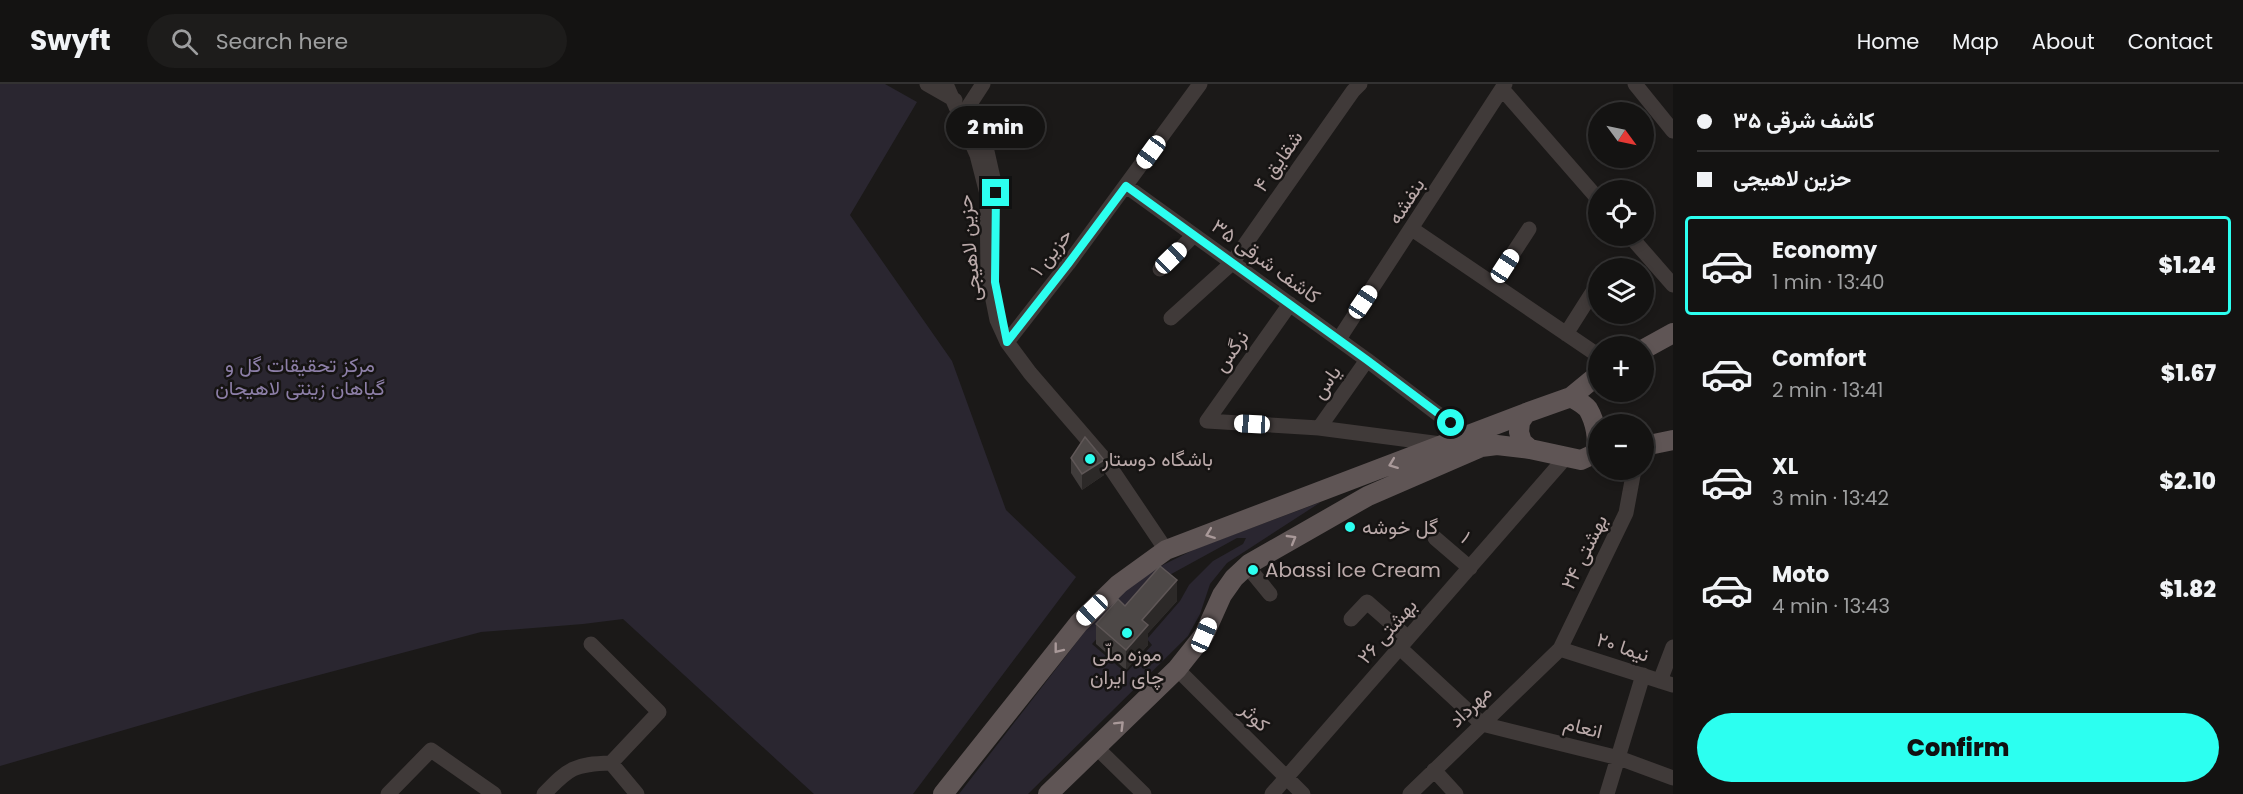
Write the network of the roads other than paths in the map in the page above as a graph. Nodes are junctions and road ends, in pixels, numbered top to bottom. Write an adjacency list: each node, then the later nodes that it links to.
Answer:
1 (927, 84): 9 (street)
2 (946, 84): 9 (street, حزین لاهیجی)
3 (956, 84): 9 (street, حزین لاهیجی)
4 (983, 84): 9 (street)
5 (1200, 84): 11 (street, حزین ۱)
6 (1360, 84): 17 (street, شقایق ۴)
7 (1635, 84): 10 (street)
8 (1504, 87): 12 (street); 14 (street, بنفشه)
9 (961, 104): 27 (street, حزین لاهیجی)
10 (1673, 131)
11 (1126, 186): 15 (street, کاشف شرقی ۳۵); 27 (street, حزین ۱)
12 (1588, 187)
13 (1530, 228): 19 (street)
14 (1412, 229): 19 (street); 26 (street, بنفشه)
15 (1194, 236): 17 (street, کاشف شرقی ۳۵); 18 (street)
16 (1639, 246): 20 (street)
17 (1232, 263): 22 (street, کاشف شرقی ۳۵); 23 (street, شقایق ۴)
18 (1160, 269)
19 (1493, 284): 25 (street)
20 (1673, 285)
21 (1588, 299): 25 (street)
22 (1290, 304): 26 (street, کاشف شرقی ۳۵); 35 (street, نرگس)
23 (1171, 318)
24 (1673, 333): 28 (main road)
25 (1566, 334): 29 (street)
26 (1338, 339): 30 (street, کاشف شرقی ۳۵)
27 (1007, 342): 45 (street, حزین لاهیجی)
28 (1654, 343)
29 (1588, 349)
30 (1367, 360): 35 (street, یاس); 37 (street, کاشف شرقی ۳۵)
31 (1588, 383): 32 (main road)
32 (1571, 397): 33 (main road); 34 (main road)
33 (1526, 413): 37 (main road); 40 (main road)
34 (1589, 414)
35 (1319, 428): 38 (street)
36 (1673, 440): 39 (main road)
37 (1474, 442): 38 (main road); 40 (main road); 46 (main road, one-way to 37)
38 (1444, 444): 45 (main road, one-way to 45)
39 (1654, 444)
40 (1530, 449): 41 (main road)
41 (1566, 457): 42 (main road); 47 (street, بهشتی ۲۶)
42 (1588, 458)
43 (1632, 480): 53 (street, بهشتی ۲۴)
44 (1435, 538): 47 (street, ۱)
45 (1166, 550): 68 (main road, one-way to 68)
46 (1247, 566): 48 (street); 54 (main road)
47 (1470, 568): 50 (street, بهشتی ۲۶)
48 (1270, 594)
49 (1351, 619): 50 (street)
50 (1404, 643): 57 (street); 62 (street, بهشتی ۲۶)
51 (591, 644): 60 (street)
52 (1673, 647): 56 (street)
53 (1560, 649): 55 (street, نیما ۲۰); 57 (street, مهرداد)
54 (1177, 669): 58 (main road, one-way to 54); 62 (street, کوثر)
55 (1644, 675): 56 (street, نیما ۲۰); 59 (street)
56 (1667, 683)
57 (1482, 724): 59 (street, انعام); 61 (street, مهرداد)
58 (1097, 748): 69 (main road); 70 (street)
59 (1619, 758): 63 (street, انعام); 75 (street)
60 (611, 764): 66 (street); 67 (street)
61 (1434, 770): 73 (street, مهرداد); 74 (street)
62 (1287, 778): 71 (street, بهشتی ۲۶); 72 (street, کوثر)
63 (1673, 778)
64 (388, 794): 65 (street)
65 (494, 794)
66 (544, 794)
67 (637, 794)
68 (944, 794)
69 (1048, 794)
70 (1144, 794)
71 (1272, 794)
72 (1303, 794)
73 (1410, 794)
74 (1456, 794)
75 (1607, 794)

